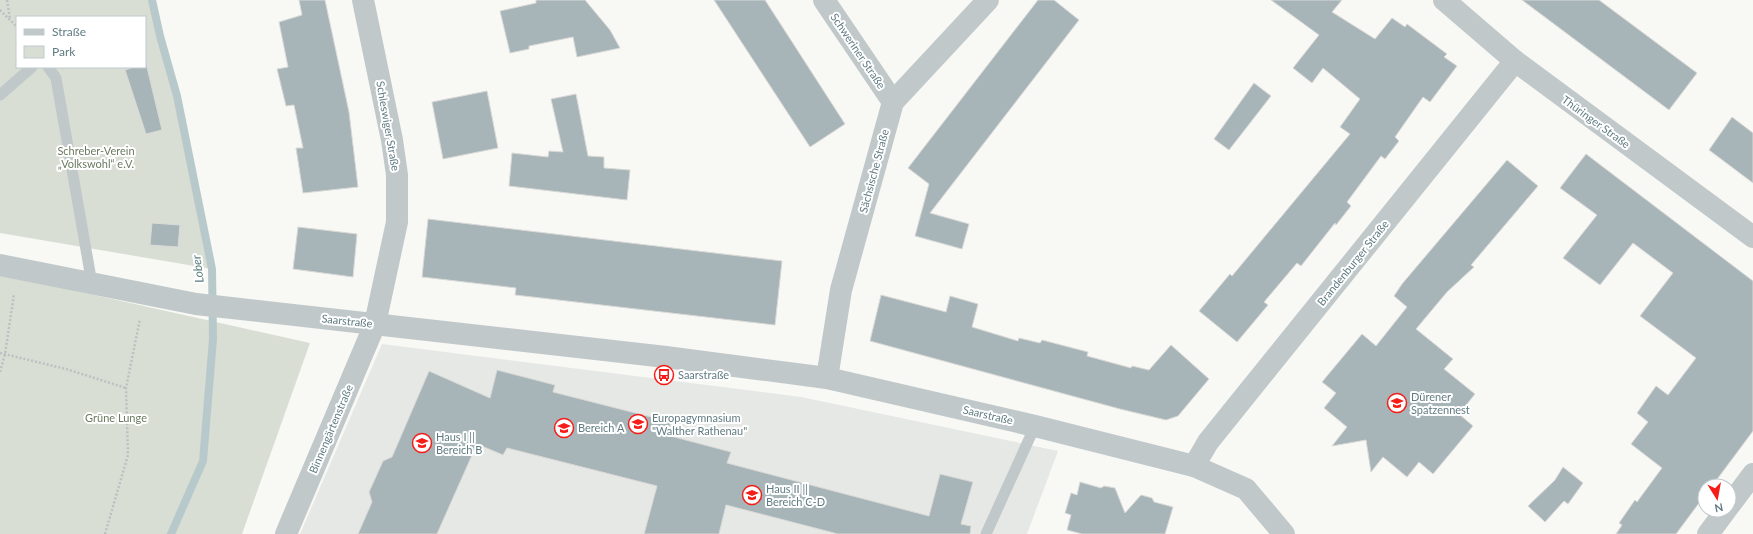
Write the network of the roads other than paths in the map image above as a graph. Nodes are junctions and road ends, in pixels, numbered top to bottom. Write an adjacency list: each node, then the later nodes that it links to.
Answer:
1 (363, 0): 13 (street, Schleswiger Straße)
2 (824, 0): 9 (street, Schweriner Straße)
3 (988, 0): 9 (street, Sächsische Straße)
4 (1458, 4): 5 (street, Thüringer Straße)
5 (1515, 61): 10 (street, Thüringer Straße); 16 (street, Brandenburger Straße)
6 (31, 68): 8 (lane)
7 (49, 68): 12 (lane)
8 (0, 95)
9 (893, 102): 14 (street, Sächsische Straße)
10 (1753, 238)
11 (9, 268): 12 (street, Saarstraße)
12 (92, 284): 13 (street, Saarstraße)
13 (375, 324): 14 (street, Saarstraße); 20 (street, Binnengärtenstraße)
14 (827, 378): 15 (street, Saarstraße)
15 (1035, 426): 16 (street, Saarstraße); 21 (lane)
16 (1194, 466): 22 (street, Saarstraße)
17 (1753, 474): 18 (street)
18 (1737, 495)
19 (1720, 518): 23 (street)
20 (286, 534)
21 (986, 534)
22 (1284, 534)
23 (1708, 534)

